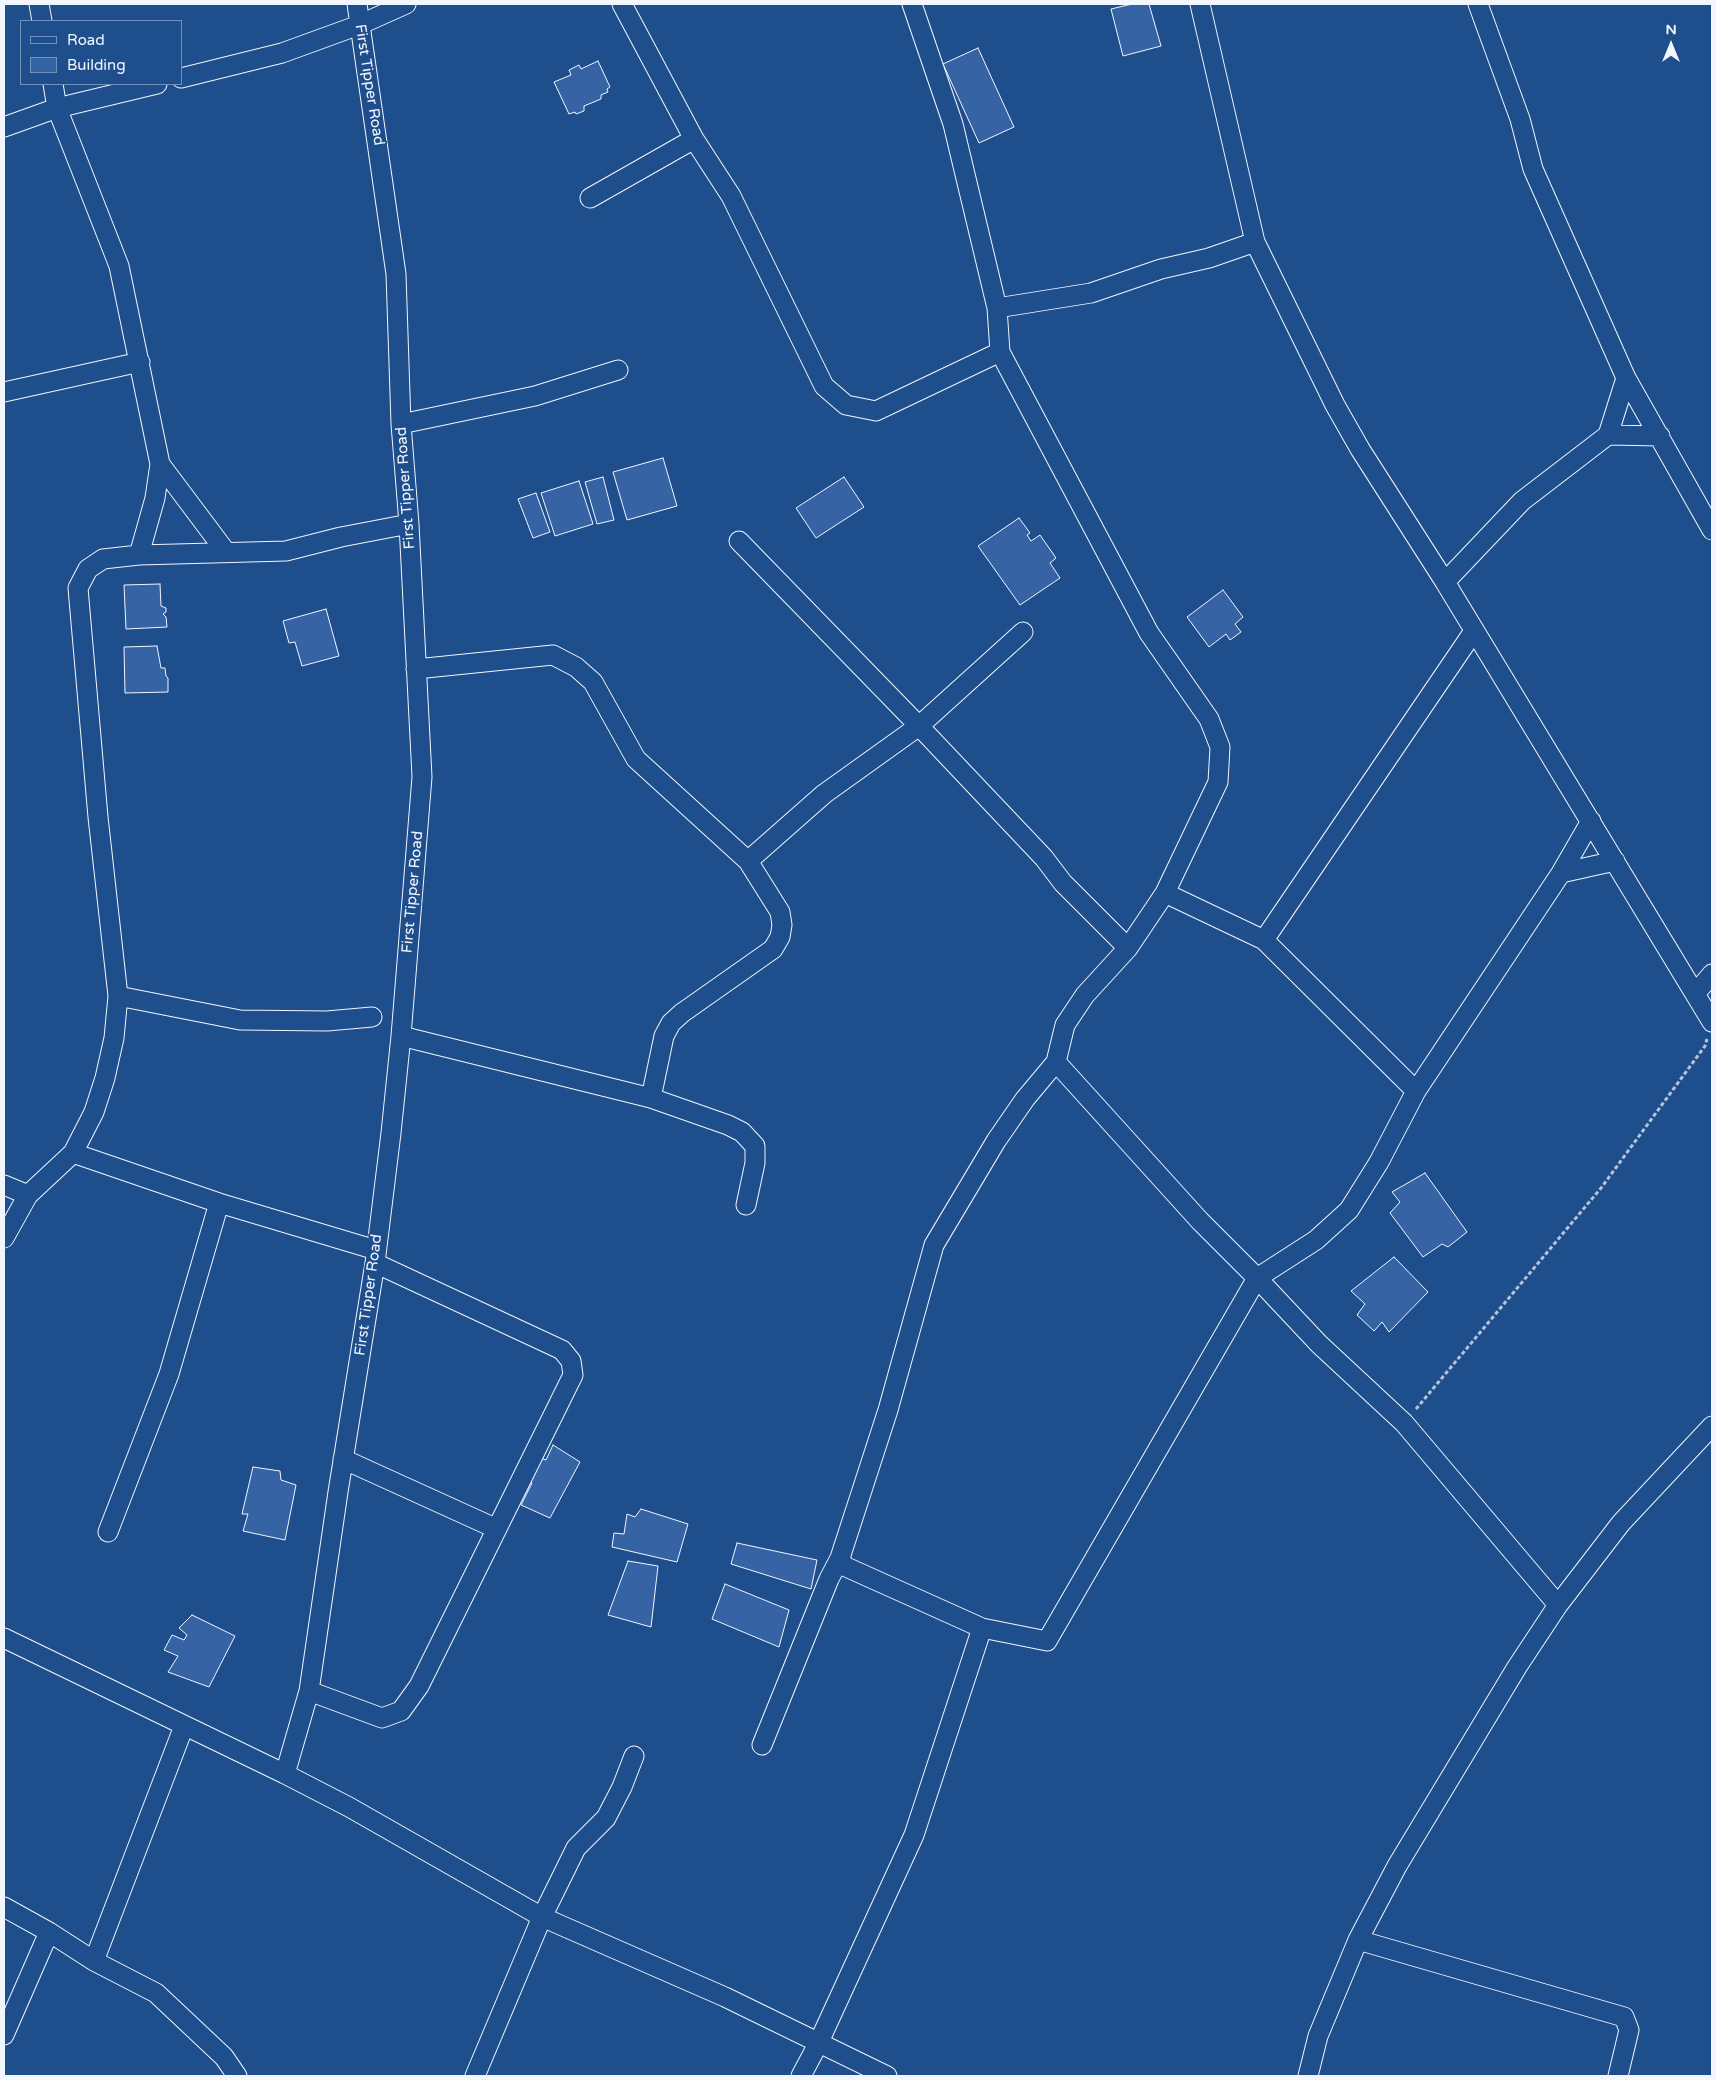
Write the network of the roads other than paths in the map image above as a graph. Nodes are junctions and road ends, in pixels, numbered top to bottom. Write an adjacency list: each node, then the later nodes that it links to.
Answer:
1 (39, 4): 8 (street)
2 (357, 4): 9 (street, First Tipper Road)
3 (406, 4): 9 (street)
4 (622, 4): 15 (street)
5 (912, 4): 18 (street)
6 (1200, 4): 17 (street)
7 (1478, 4): 22 (street)
8 (42, 20)
9 (359, 25): 10 (street); 24 (street, First Tipper Road)
10 (182, 78)
11 (53, 85): 13 (street)
12 (153, 85): 13 (street)
13 (57, 108): 14 (street); 20 (street)
14 (4, 127)
15 (694, 139): 16 (street); 19 (street)
16 (590, 198)
17 (1255, 242): 18 (street); 33 (street)
18 (997, 308): 19 (street)
19 (1000, 352): 42 (street)
20 (140, 362): 23 (street); 27 (street)
21 (618, 370): 24 (street)
22 (1626, 378): 25 (street); 26 (street)
23 (4, 392)
24 (401, 424): 28 (street, First Tipper Road)
25 (1608, 435): 26 (street); 33 (street)
26 (1660, 436): 29 (street)
27 (160, 464): 31 (street); 32 (street)
28 (409, 524): 31 (street); 36 (street, First Tipper Road)
29 (1712, 530)
30 (739, 541): 37 (street)
31 (226, 552): 32 (street)
32 (139, 555): 47 (street)
33 (1444, 582): 34 (street)
34 (1474, 631): 38 (street); 43 (street)
35 (1023, 632): 37 (street)
36 (416, 669): 39 (street); 50 (street, First Tipper Road)
37 (919, 726): 39 (street); 44 (street)
38 (1590, 821): 40 (street); 41 (street)
39 (748, 861): 53 (street)
40 (1615, 861): 41 (street); 46 (street)
41 (1561, 873): 52 (street)
42 (1165, 893): 43 (street); 44 (street)
43 (1264, 940): 52 (street)
44 (1128, 948): 51 (street)
45 (1712, 974): 46 (street)
46 (1695, 994): 49 (street)
47 (118, 996): 48 (street); 54 (street)
48 (372, 1017)
49 (1711, 1027)
50 (401, 1036): 53 (street); 60 (street, First Tipper Road)
51 (1056, 1062): 61 (street); 66 (street)
52 (1416, 1091): 61 (street)
53 (651, 1098): 58 (street)
54 (73, 1153): 56 (street); 57 (street)
55 (4, 1185): 56 (street)
56 (28, 1195): 59 (street)
57 (219, 1203): 60 (street); 65 (street)
58 (746, 1205)
59 (4, 1238)
60 (375, 1257): 63 (street, First Tipper Road); 64 (street)
61 (1257, 1278): 67 (street); 68 (street)
62 (1712, 1426): 67 (street)
63 (343, 1459): 64 (street); 70 (street, First Tipper Road)
64 (497, 1529): 70 (street)
65 (108, 1532)
66 (840, 1558): 68 (street); 72 (street)
67 (1558, 1605): 78 (street)
68 (982, 1628): 81 (street)
69 (4, 1638): 71 (street)
70 (310, 1691): 74 (street, First Tipper Road)
71 (184, 1726): 74 (street); 79 (street)
72 (762, 1745)
73 (634, 1756): 76 (street)
74 (285, 1774): 76 (street)
75 (4, 1907): 77 (street)
76 (542, 1917): 81 (street); 83 (street)
77 (50, 1932): 79 (street); 80 (street)
78 (1358, 1940): 86 (street); 87 (street)
79 (94, 1961): 82 (street)
80 (4, 2035)
81 (818, 2044): 84 (street); 85 (street)
82 (237, 2076)
83 (475, 2076)
84 (801, 2076)
85 (886, 2076)
86 (1308, 2076)
87 (1618, 2076)

